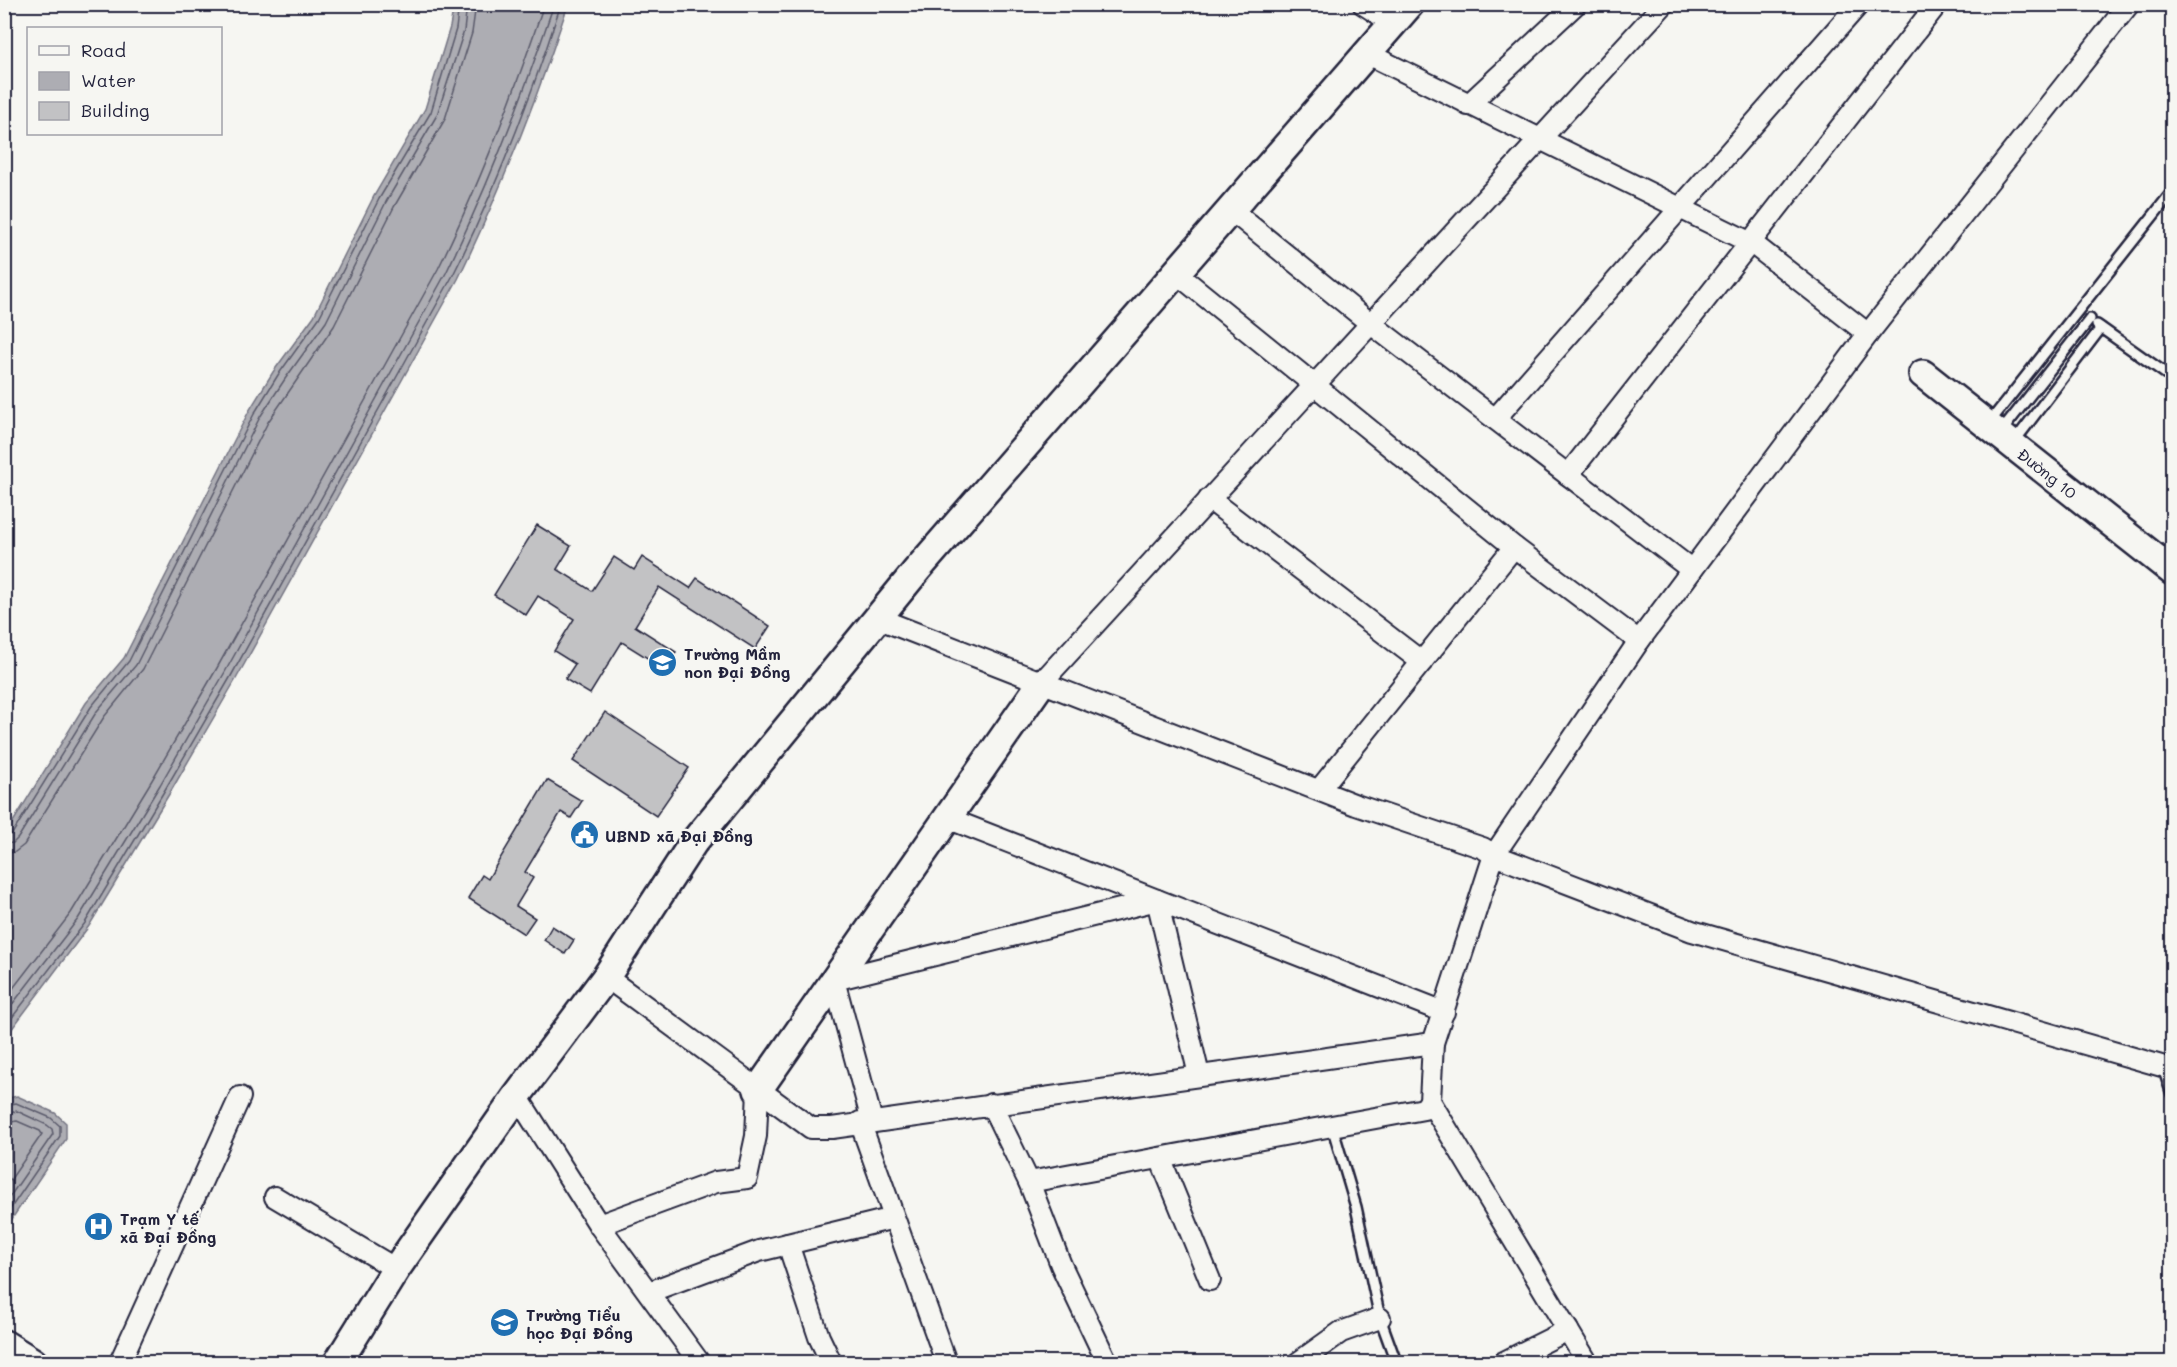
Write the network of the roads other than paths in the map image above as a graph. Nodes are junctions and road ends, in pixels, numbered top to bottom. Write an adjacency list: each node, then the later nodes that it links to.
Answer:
1 (1363, 4): 7 (street)
2 (1576, 4): 9 (street)
3 (1664, 4): 10 (street)
4 (1859, 4): 12 (street)
5 (1937, 4): 14 (street)
6 (2118, 8): 20 (street)
7 (1402, 14): 8 (main road)
8 (1368, 54): 9 (street); 13 (main road)
9 (1468, 105): 10 (street)
10 (1539, 139): 12 (street); 18 (street)
11 (2172, 192): 16 (lane)
12 (1679, 208): 14 (street); 24 (street)
13 (1231, 210): 15 (main road); 18 (street)
14 (1750, 242): 20 (street); 26 (street)
15 (1175, 272): 23 (street); 31 (main road)
16 (2078, 311): 17 (lane); 25 (lane)
17 (2090, 320): 19 (lane); 25 (lane)
18 (1370, 323): 23 (street); 24 (street)
19 (2102, 328): 22 (lane); 25 (lane)
20 (1868, 334): 29 (street)
21 (1923, 374): 25 (main road, Đường 10)
22 (2172, 378)
23 (1313, 385): 27 (street); 28 (street)
24 (1495, 419): 26 (street)
25 (2000, 434): 30 (main road, Đường 10)
26 (1568, 475): 29 (street)
27 (1209, 500): 33 (street); 34 (street)
28 (1514, 547): 32 (street); 33 (street)
29 (1692, 570): 32 (street)
30 (2172, 571)
31 (877, 618): 34 (street); 39 (main road)
32 (1640, 641): 37 (street)
33 (1422, 662): 35 (street)
34 (1042, 682): 35 (street); 36 (main road)
35 (1319, 790): 37 (street)
36 (947, 818): 38 (street); 40 (main road)
37 (1494, 855): 41 (street); 43 (street)
38 (1157, 900): 40 (street); 41 (street); 44 (street)
39 (606, 977): 45 (street); 47 (main road)
40 (834, 980): 45 (main road); 51 (street)
41 (1444, 1012): 42 (street)
42 (1433, 1043): 44 (street); 49 (street)
43 (2167, 1067): 46 (lane)
44 (1199, 1076): 50 (street)
45 (758, 1090): 51 (street); 57 (street)
46 (2172, 1094)
47 (517, 1096): 57 (street); 59 (main road)
48 (240, 1097): 66 (street)
49 (1430, 1101): 52 (street); 63 (street)
50 (991, 1104): 51 (street); 54 (street)
51 (866, 1122): 56 (street)
52 (1332, 1126): 53 (street); 62 (lane)
53 (1160, 1158): 54 (street); 60 (street)
54 (1029, 1182): 71 (street)
55 (275, 1197): 59 (street)
56 (894, 1218): 58 (street); 70 (street)
57 (599, 1225): 61 (street)
58 (788, 1244): 61 (street); 69 (street)
59 (396, 1269): 67 (main road)
60 (1210, 1280)
61 (648, 1292): 68 (street)
62 (1380, 1318): 72 (street); 73 (lane)
63 (1568, 1330): 74 (street); 75 (street)
64 (4, 1344): 65 (main road)
65 (33, 1362)
66 (120, 1362)
67 (338, 1362)
68 (699, 1362)
69 (831, 1362)
70 (946, 1362)
71 (1107, 1362)
72 (1299, 1362)
73 (1396, 1362)
74 (1504, 1362)
75 (1587, 1362)

